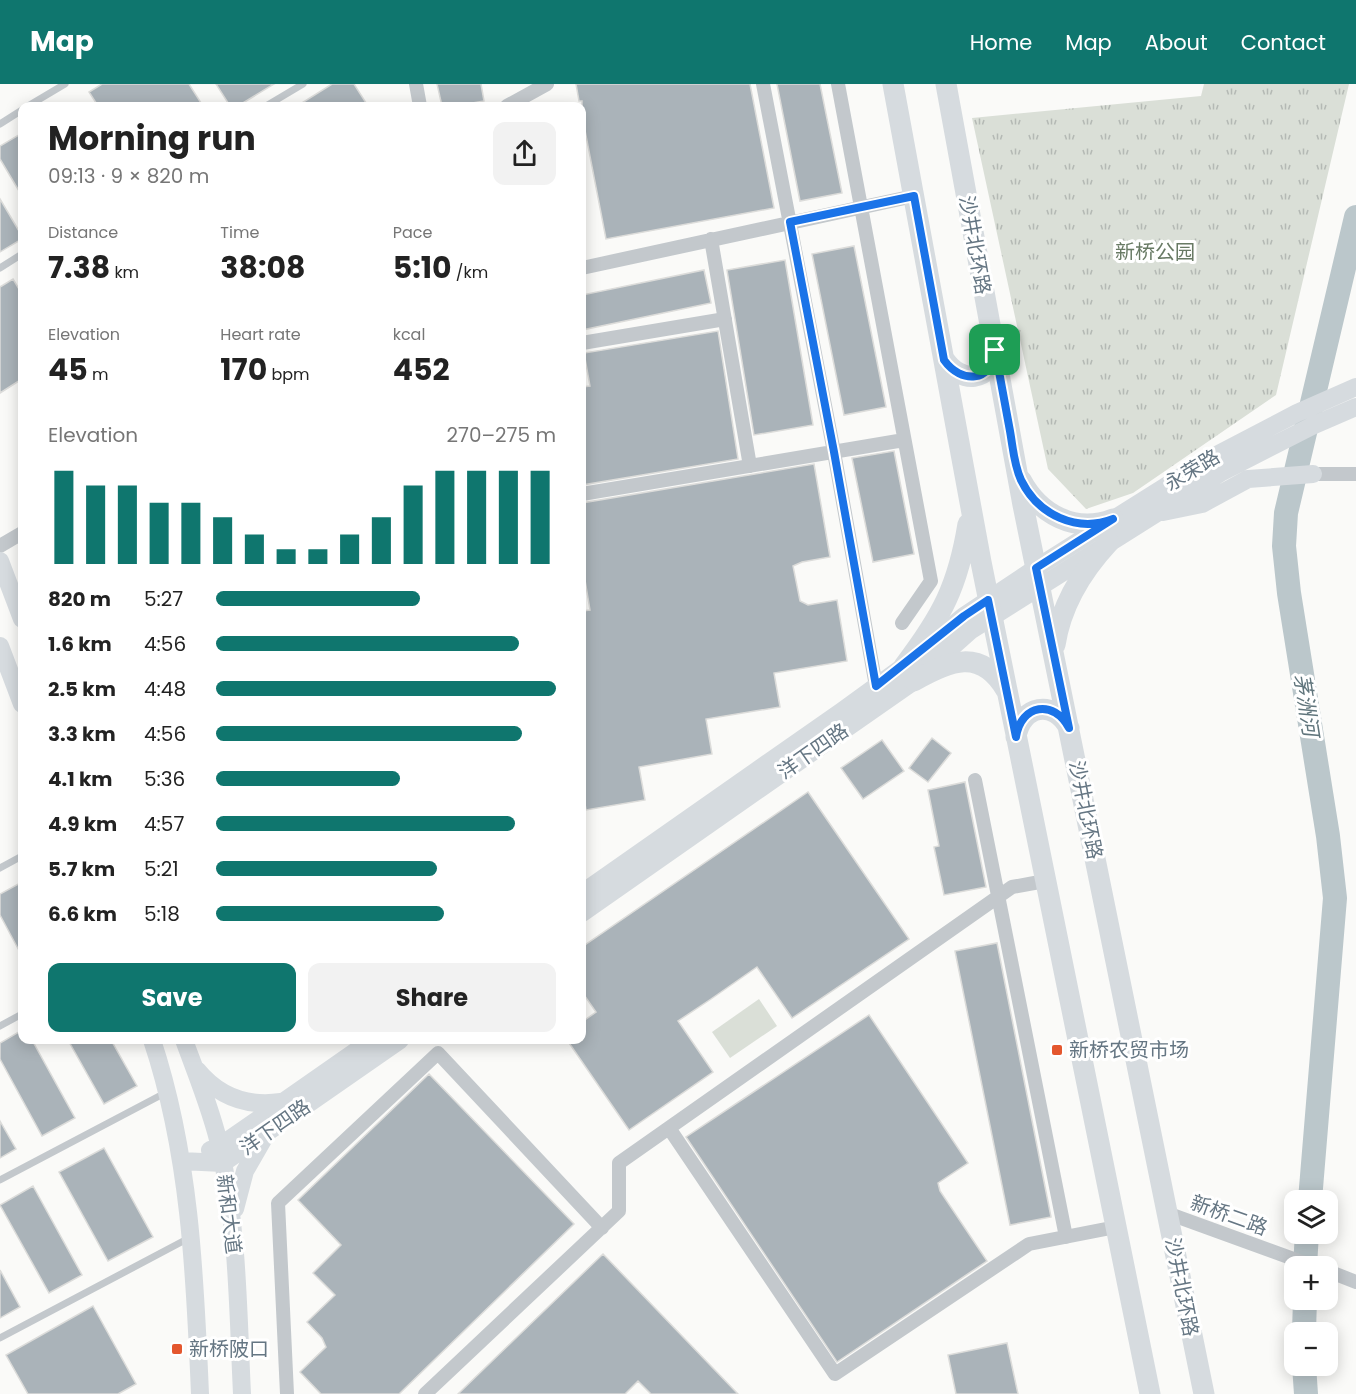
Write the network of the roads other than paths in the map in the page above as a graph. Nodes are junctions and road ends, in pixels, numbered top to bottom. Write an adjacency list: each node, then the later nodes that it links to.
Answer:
1 (65, 84): 9 (lane)
2 (303, 84): 10 (lane)
3 (416, 84): 11 (street)
4 (548, 84): 12 (street)
5 (764, 84): 17 (street)
6 (838, 84): 16 (street)
7 (892, 84): 15 (main road)
8 (946, 84): 24 (main road, 沙井北环路)
9 (35, 102)
10 (273, 102)
11 (419, 102)
12 (514, 102)
13 (18, 113): 14 (lane)
14 (0, 124)
15 (914, 196): 16 (street); 25 (main road)
16 (861, 207): 17 (street); 28 (street)
17 (790, 222): 18 (street); 29 (street)
18 (711, 239): 20 (street); 22 (street)
19 (18, 257): 21 (lane)
20 (586, 267)
21 (0, 268)
22 (724, 320): 23 (street); 31 (street)
23 (586, 342)
24 (995, 350): 25 (main road); 32 (main road, 沙井北环路)
25 (944, 360): 36 (main road)
26 (1356, 387): 27 (street, 永荣路)
27 (1345, 405): 30 (street, 永荣路)
28 (904, 440): 29 (street); 46 (street)
29 (834, 452): 31 (street); 50 (street)
30 (1237, 454): 37 (street, 永荣路); 38 (street, 永荣路)
31 (750, 466): 35 (street)
32 (1016, 468): 38 (main road); 43 (main road, 沙井北环路)
33 (1313, 474): 34 (street); 37 (street)
34 (1356, 474)
35 (586, 493)
36 (969, 499): 45 (main road); 49 (main road)
37 (1155, 513): 40 (street, 永荣路)
38 (1113, 519): 43 (street, 永荣路)
39 (18, 535): 41 (street)
40 (1110, 542): 43 (street, 永荣路); 48 (main road)
41 (0, 546)
42 (0, 561): 44 (street)
43 (1038, 577): 45 (street, 洋下四路); 48 (main road, 沙井北环路)
44 (18, 608)
45 (990, 609): 49 (street, 洋下四路); 51 (main road)
46 (902, 624)
47 (0, 646): 52 (street)
48 (1054, 654): 53 (main road, 沙井北环路)
49 (909, 673): 50 (street, 洋下四路); 51 (main road); 61 (street, 洋下四路)
50 (876, 686): 59 (street, 洋下四路)
51 (1006, 690): 54 (main road)
52 (18, 693)
53 (1069, 728): 54 (main road); 76 (main road, 沙井北环路)
54 (1016, 737): 58 (main road)
55 (975, 780): 60 (street)
56 (18, 858): 57 (lane)
57 (0, 868)
58 (1045, 881): 60 (street); 77 (main road)
59 (586, 890)
60 (998, 897): 71 (street); 81 (street)
61 (586, 910)
62 (18, 1016): 63 (lane)
63 (0, 1026)
64 (153, 1044): 69 (street, 新和大道)
65 (185, 1044): 68 (street, 新和大道)
66 (366, 1044): 70 (street, 洋下四路)
67 (394, 1044): 72 (street, 洋下四路)
68 (191, 1060): 70 (street); 73 (street, 新和大道)
69 (166, 1092): 74 (street, 新和大道); 75 (lane)
70 (283, 1101): 73 (street, 洋下四路)
71 (669, 1128): 78 (street); 81 (street)
72 (271, 1130): 73 (street, 洋下四路); 79 (street)
73 (221, 1155): 74 (street, 洋下四路); 79 (street, 新和大道)
74 (181, 1161): 80 (street, 新和大道)
75 (0, 1180)
76 (1167, 1213): 82 (street, 新桥二路); 91 (main road, 沙井北环路)
77 (1116, 1227): 81 (street); 90 (main road)
78 (602, 1228): 88 (street); 89 (street)
79 (233, 1235): 87 (street, 新和大道)
80 (192, 1236): 85 (lane); 86 (street, 新和大道)
81 (1066, 1237)
82 (1285, 1256)
83 (1338, 1275): 84 (street)
84 (1356, 1282)
85 (0, 1338)
86 (200, 1394)
87 (242, 1394)
88 (287, 1394)
89 (425, 1394)
90 (1150, 1394)
91 (1204, 1394)

